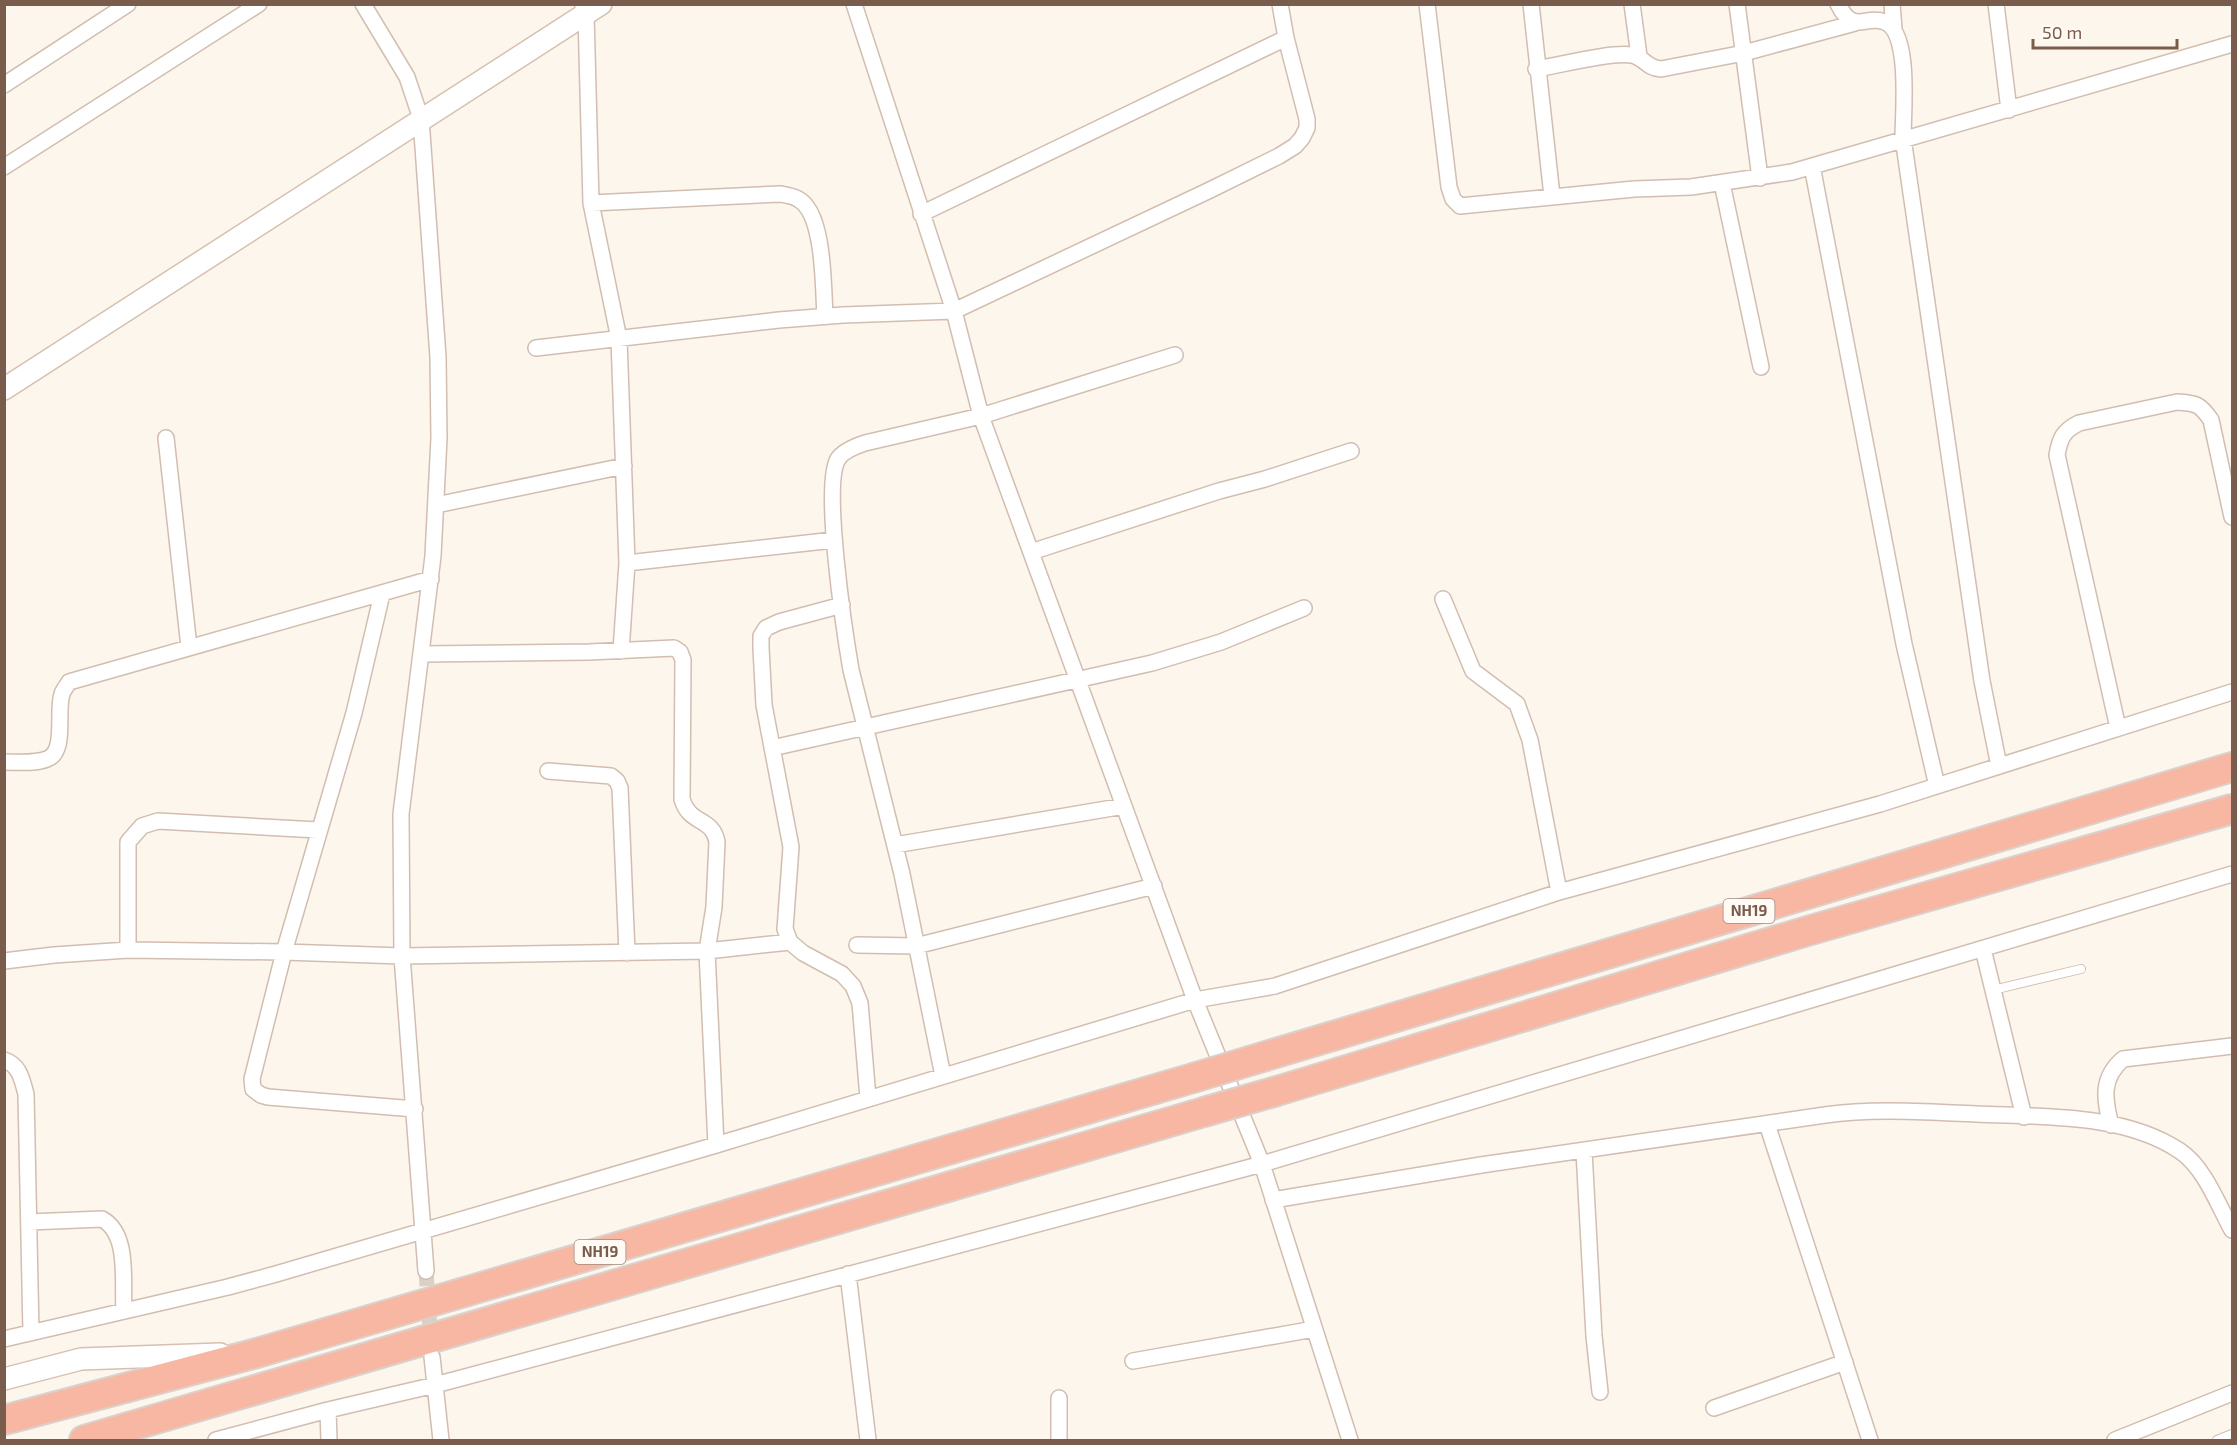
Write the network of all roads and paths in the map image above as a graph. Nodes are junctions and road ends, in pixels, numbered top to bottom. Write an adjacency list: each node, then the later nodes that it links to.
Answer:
1 (128, 4): 21 (street)
2 (259, 4): 26 (street)
3 (363, 4): 23 (street)
4 (854, 4): 31 (street)
5 (1280, 4): 16 (street)
6 (1427, 4): 29 (street)
7 (1531, 4): 20 (street)
8 (1632, 4): 19 (street)
9 (1737, 4): 18 (street)
10 (1838, 4): 14 (street)
11 (1892, 4): 15 (street)
12 (1995, 4): 22 (street)
13 (590, 8): 23 (street); 30 (street)
14 (1855, 23): 15 (street); 18 (street)
15 (1894, 28): 24 (street)
16 (1286, 38): 31 (street); 32 (street)
17 (2232, 44): 22 (street)
18 (1744, 53): 19 (street); 27 (street)
19 (1639, 57): 20 (street)
20 (1536, 69): 29 (street)
21 (4, 85)
22 (2009, 110): 24 (street)
23 (421, 119): 38 (street); 43 (street)
24 (1904, 138): 25 (street); 62 (street)
25 (1812, 166): 27 (street); 65 (street)
26 (4, 167)
27 (1760, 178): 28 (street)
28 (1722, 183): 29 (street); 37 (street)
29 (1552, 196)
30 (591, 203): 33 (street); 34 (street)
31 (921, 214): 32 (street)
32 (954, 311): 33 (street); 39 (street)
33 (825, 316): 34 (street)
34 (619, 339): 35 (street); 42 (street)
35 (536, 348)
36 (1175, 355): 39 (street)
37 (1761, 367)
38 (4, 389)
39 (981, 416): 45 (street); 46 (street)
40 (166, 438): 53 (street)
41 (1351, 451): 46 (street)
42 (624, 466): 43 (street); 47 (street)
43 (436, 505): 48 (street)
44 (2232, 518): 59 (street)
45 (834, 540): 47 (street); 51 (street)
46 (1031, 552): 56 (street)
47 (627, 563): 54 (street)
48 (431, 579): 49 (street); 55 (street)
49 (382, 594): 53 (street); 68 (street)
50 (1443, 600): 72 (street)
51 (842, 605): 58 (street); 60 (street)
52 (1304, 608): 56 (street)
53 (189, 647): 61 (street)
54 (621, 651): 55 (street); 78 (street)
55 (422, 654): 81 (street)
56 (1078, 681): 58 (street); 66 (street)
57 (2232, 692): 59 (street)
58 (865, 726): 60 (street); 69 (street)
59 (2118, 728): 62 (street)
60 (772, 748): 73 (street)
61 (4, 762)
62 (1999, 766): 65 (street)
63 (2232, 767): 107 (highway, NH19, bridge)
64 (548, 771): 80 (street)
65 (1937, 786): 72 (street)
66 (1124, 806): 69 (street); 71 (street)
67 (2232, 809): 117 (highway, NH19, bridge)
68 (318, 830): 77 (street); 79 (street)
69 (895, 845): 75 (street)
70 (2232, 874): 76 (street)
71 (1154, 886): 75 (street); 85 (street)
72 (1559, 892): 85 (street)
73 (790, 942): 78 (street); 89 (street)
74 (857, 945): 75 (street)
75 (916, 946): 88 (street)
76 (1983, 949): 84 (street); 96 (street)
77 (128, 950): 79 (street); 82 (street)
78 (707, 951): 80 (street); 94 (street)
79 (284, 952): 81 (street); 90 (street)
80 (627, 953): 81 (street)
81 (402, 956): 90 (street)
82 (4, 961)
83 (2081, 969): 84 (lane)
84 (1993, 990): 91 (street)
85 (1195, 1000): 88 (street); 96 (street)
86 (2232, 1046): 93 (street)
87 (4, 1060): 98 (street)
88 (943, 1076): 89 (street)
89 (868, 1098): 94 (street)
90 (415, 1109): 100 (street)
91 (2024, 1117): 92 (street); 93 (street)
92 (1767, 1124): 95 (street); 110 (street)
93 (2111, 1125): 99 (street)
94 (716, 1145): 100 (street)
95 (1584, 1150): 97 (street); 113 (street)
96 (1262, 1164): 97 (street); 102 (street)
97 (1273, 1200): 104 (street)
98 (29, 1222): 103 (street); 105 (street)
99 (2232, 1230)
100 (423, 1231): 101 (street); 103 (street)
101 (426, 1271)
102 (849, 1274): 112 (street); 126 (street)
103 (124, 1310): 105 (street)
104 (1314, 1329): 109 (street); 128 (street)
105 (31, 1333): 106 (street)
106 (4, 1339)
107 (257, 1353): 111 (street); 119 (highway, NH19)
108 (432, 1357): 112 (street)
109 (1133, 1361)
110 (1845, 1362): 116 (street); 129 (street)
111 (4, 1379)
112 (435, 1385): 118 (street); 125 (street)
113 (1600, 1392)
114 (2232, 1393): 130 (street)
115 (1059, 1398): 127 (street)
116 (1714, 1408)
117 (189, 1410): 121 (highway, NH19); 122 (street)
118 (328, 1410): 123 (street); 124 (street)
119 (4, 1420)
120 (2232, 1434): 131 (lane)
121 (84, 1440)
122 (135, 1440)
123 (216, 1440)
124 (329, 1440)
125 (441, 1440)
126 (868, 1440)
127 (1059, 1440)
128 (1350, 1440)
129 (1870, 1440)
130 (2115, 1440)
131 (2222, 1440)

